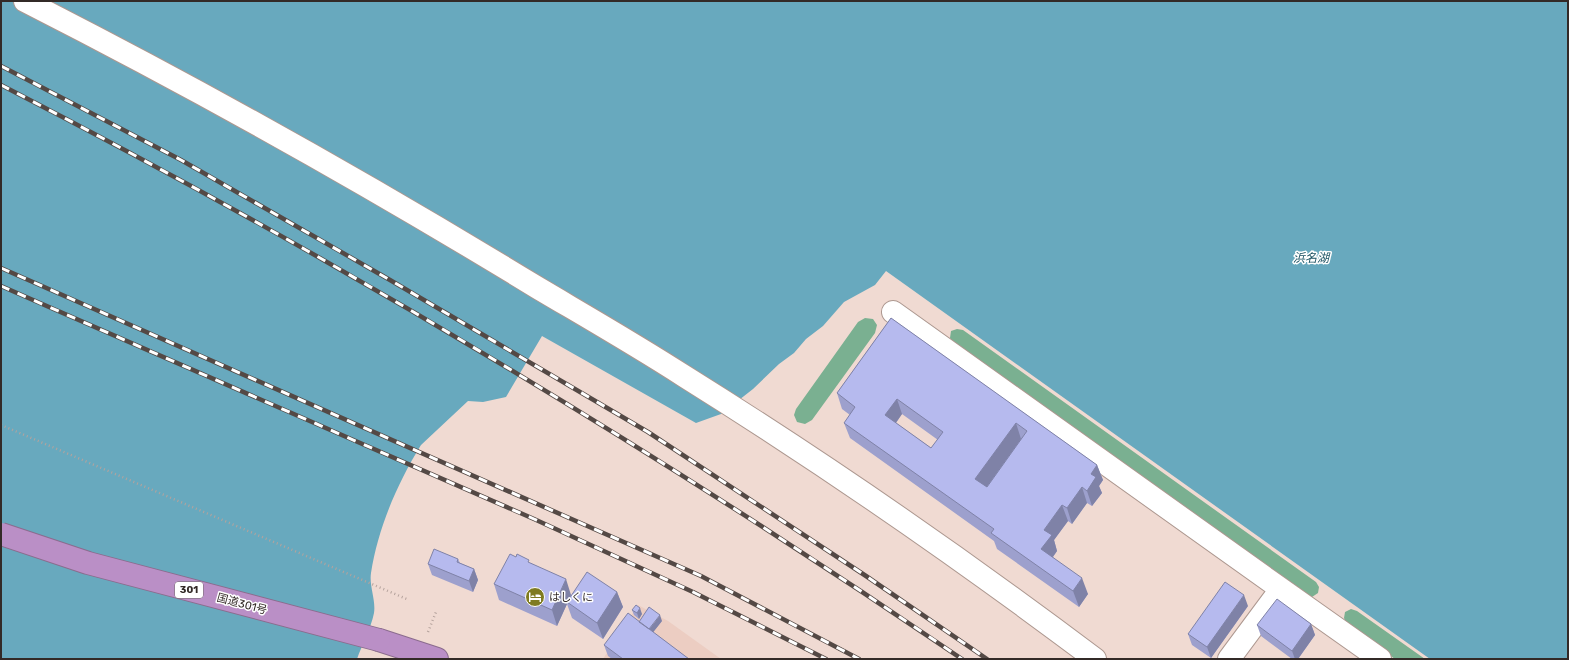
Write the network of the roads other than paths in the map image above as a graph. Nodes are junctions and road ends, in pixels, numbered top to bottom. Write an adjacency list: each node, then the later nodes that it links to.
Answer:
1 (25, 1): 6 (street)
2 (892, 312): 4 (street)
3 (1, 534): 5 (highway, 国道301号 / 301, bridge)
4 (1281, 589): 7 (street); 8 (street)
5 (437, 659)
6 (1095, 659)
7 (1229, 659)
8 (1380, 659)

